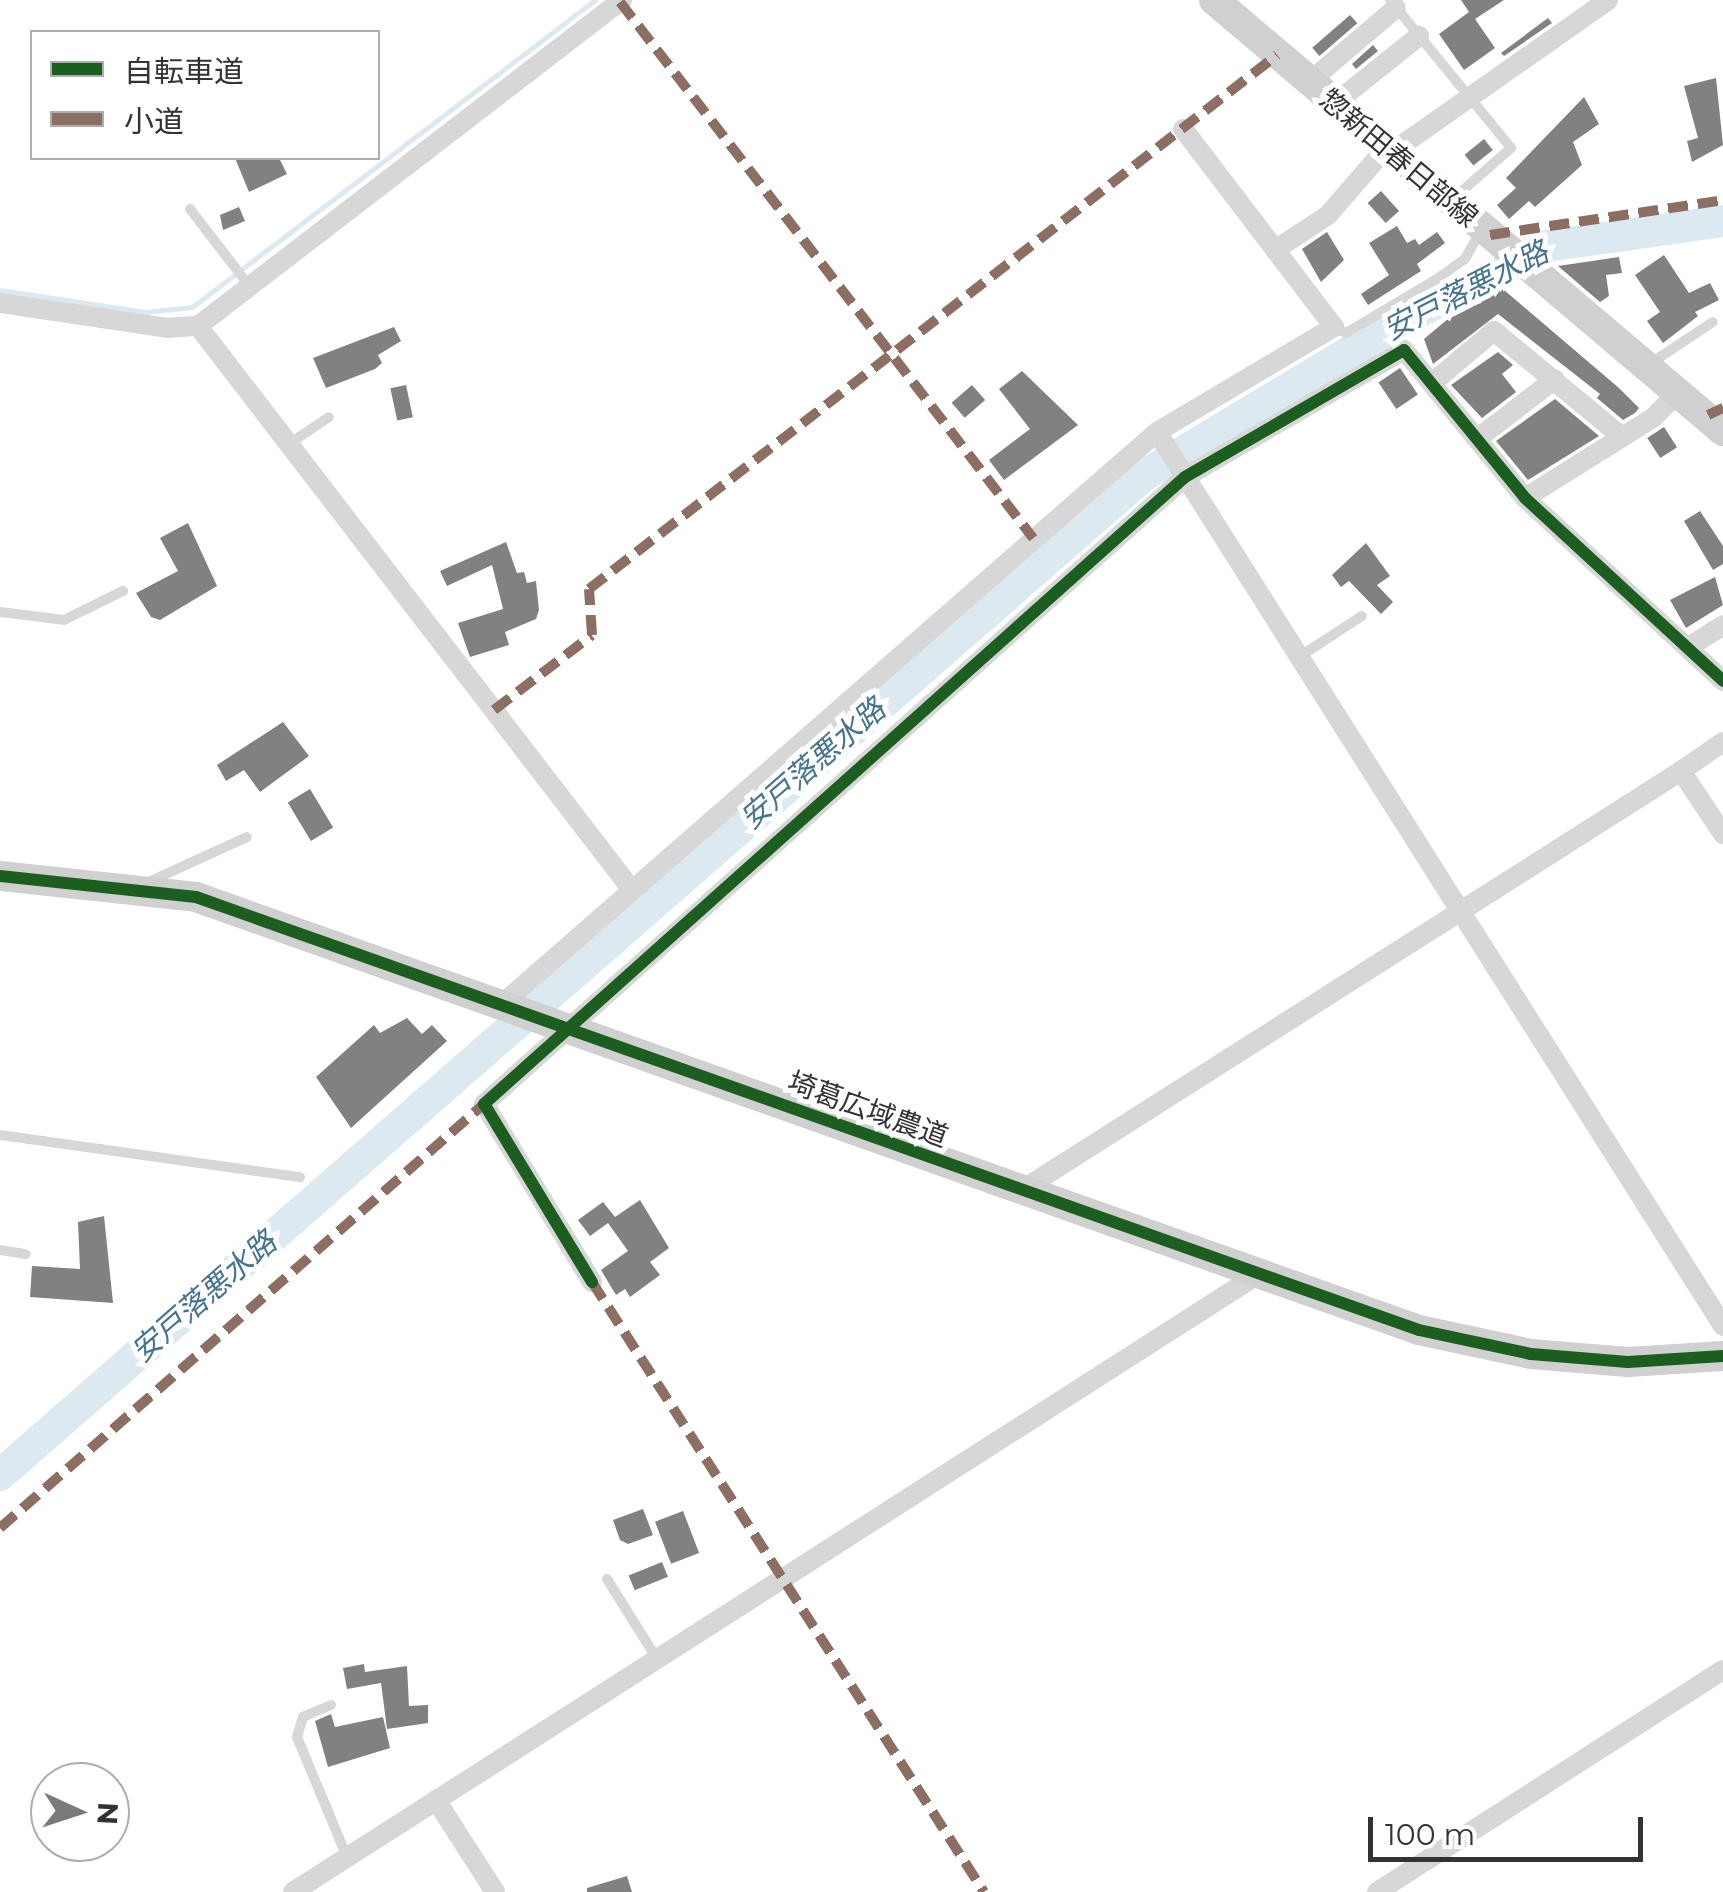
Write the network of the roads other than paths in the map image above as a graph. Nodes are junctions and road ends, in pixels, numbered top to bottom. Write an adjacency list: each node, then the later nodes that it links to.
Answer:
1 (622, 0): 15 (street)
2 (1214, 0): 6 (street, 惣新田春日部線)
3 (1608, 0): 7 (street)
4 (1393, 4): 5 (lane); 6 (street)
5 (1418, 36): 7 (lane); 8 (street)
6 (1309, 82): 8 (street, 惣新田春日部線)
7 (1470, 98): 10 (street); 11 (lane)
8 (1334, 104): 10 (street, 惣新田春日部線)
9 (1183, 129): 14 (street)
10 (1389, 150): 11 (street, 惣新田春日部線); 14 (street)
11 (1450, 202): 13 (street, 惣新田春日部線)
12 (190, 208): 15 (lane)
13 (1482, 228): 19 (lane); 20 (street, 惣新田春日部線)
14 (1275, 250): 19 (street)
15 (250, 286): 18 (street)
16 (0, 303): 18 (street)
17 (1713, 322): 20 (lane)
18 (198, 326): 29 (street)
19 (1334, 327): 26 (street)
20 (1647, 366): 23 (street, 惣新田春日部線)
21 (1556, 379): 22 (street); 27 (street); 28 (street)
22 (1432, 383): 28 (street); 30 (street)
23 (1678, 393): 25 (street, 惣新田春日部線); 27 (street)
24 (329, 417): 29 (lane)
25 (1723, 431)
26 (1157, 432): 30 (street); 45 (street)
27 (1622, 437): 31 (street)
28 (1478, 439): 31 (street)
29 (289, 444): 45 (street)
30 (1186, 476): 37 (street); 48 (street)
31 (1525, 498): 36 (street)
32 (123, 590): 33 (lane)
33 (0, 612)
34 (1362, 616): 37 (lane)
35 (1723, 625): 36 (street)
36 (1690, 646): 38 (street)
37 (1299, 657): 46 (street)
38 (1723, 681)
39 (1723, 742): 40 (street)
40 (1681, 771): 41 (street); 46 (street)
41 (1723, 834)
42 (247, 837): 44 (lane)
43 (0, 876): 44 (street, 埼葛広域農道)
44 (138, 888): 47 (street, 埼葛広域農道)
45 (632, 890): 47 (street)
46 (1458, 910): 51 (street); 56 (street)
47 (505, 1006): 48 (street, 埼葛広域農道)
48 (559, 1025): 51 (street, 埼葛広域農道); 55 (street)
49 (0, 1135): 50 (lane)
50 (300, 1176)
51 (1022, 1190): 54 (street, 埼葛広域農道)
52 (0, 1250): 53 (lane)
53 (26, 1254)
54 (1257, 1276): 57 (street, 埼葛広域農道); 59 (street)
55 (592, 1282)
56 (1723, 1326)
57 (1723, 1356)
58 (607, 1579): 59 (lane)
59 (657, 1660): 62 (street)
60 (1723, 1670): 66 (street)
61 (331, 1706): 63 (lane)
62 (436, 1800): 63 (street); 65 (street)
63 (347, 1858): 64 (street)
64 (293, 1892)
65 (495, 1892)
66 (1377, 1892)

